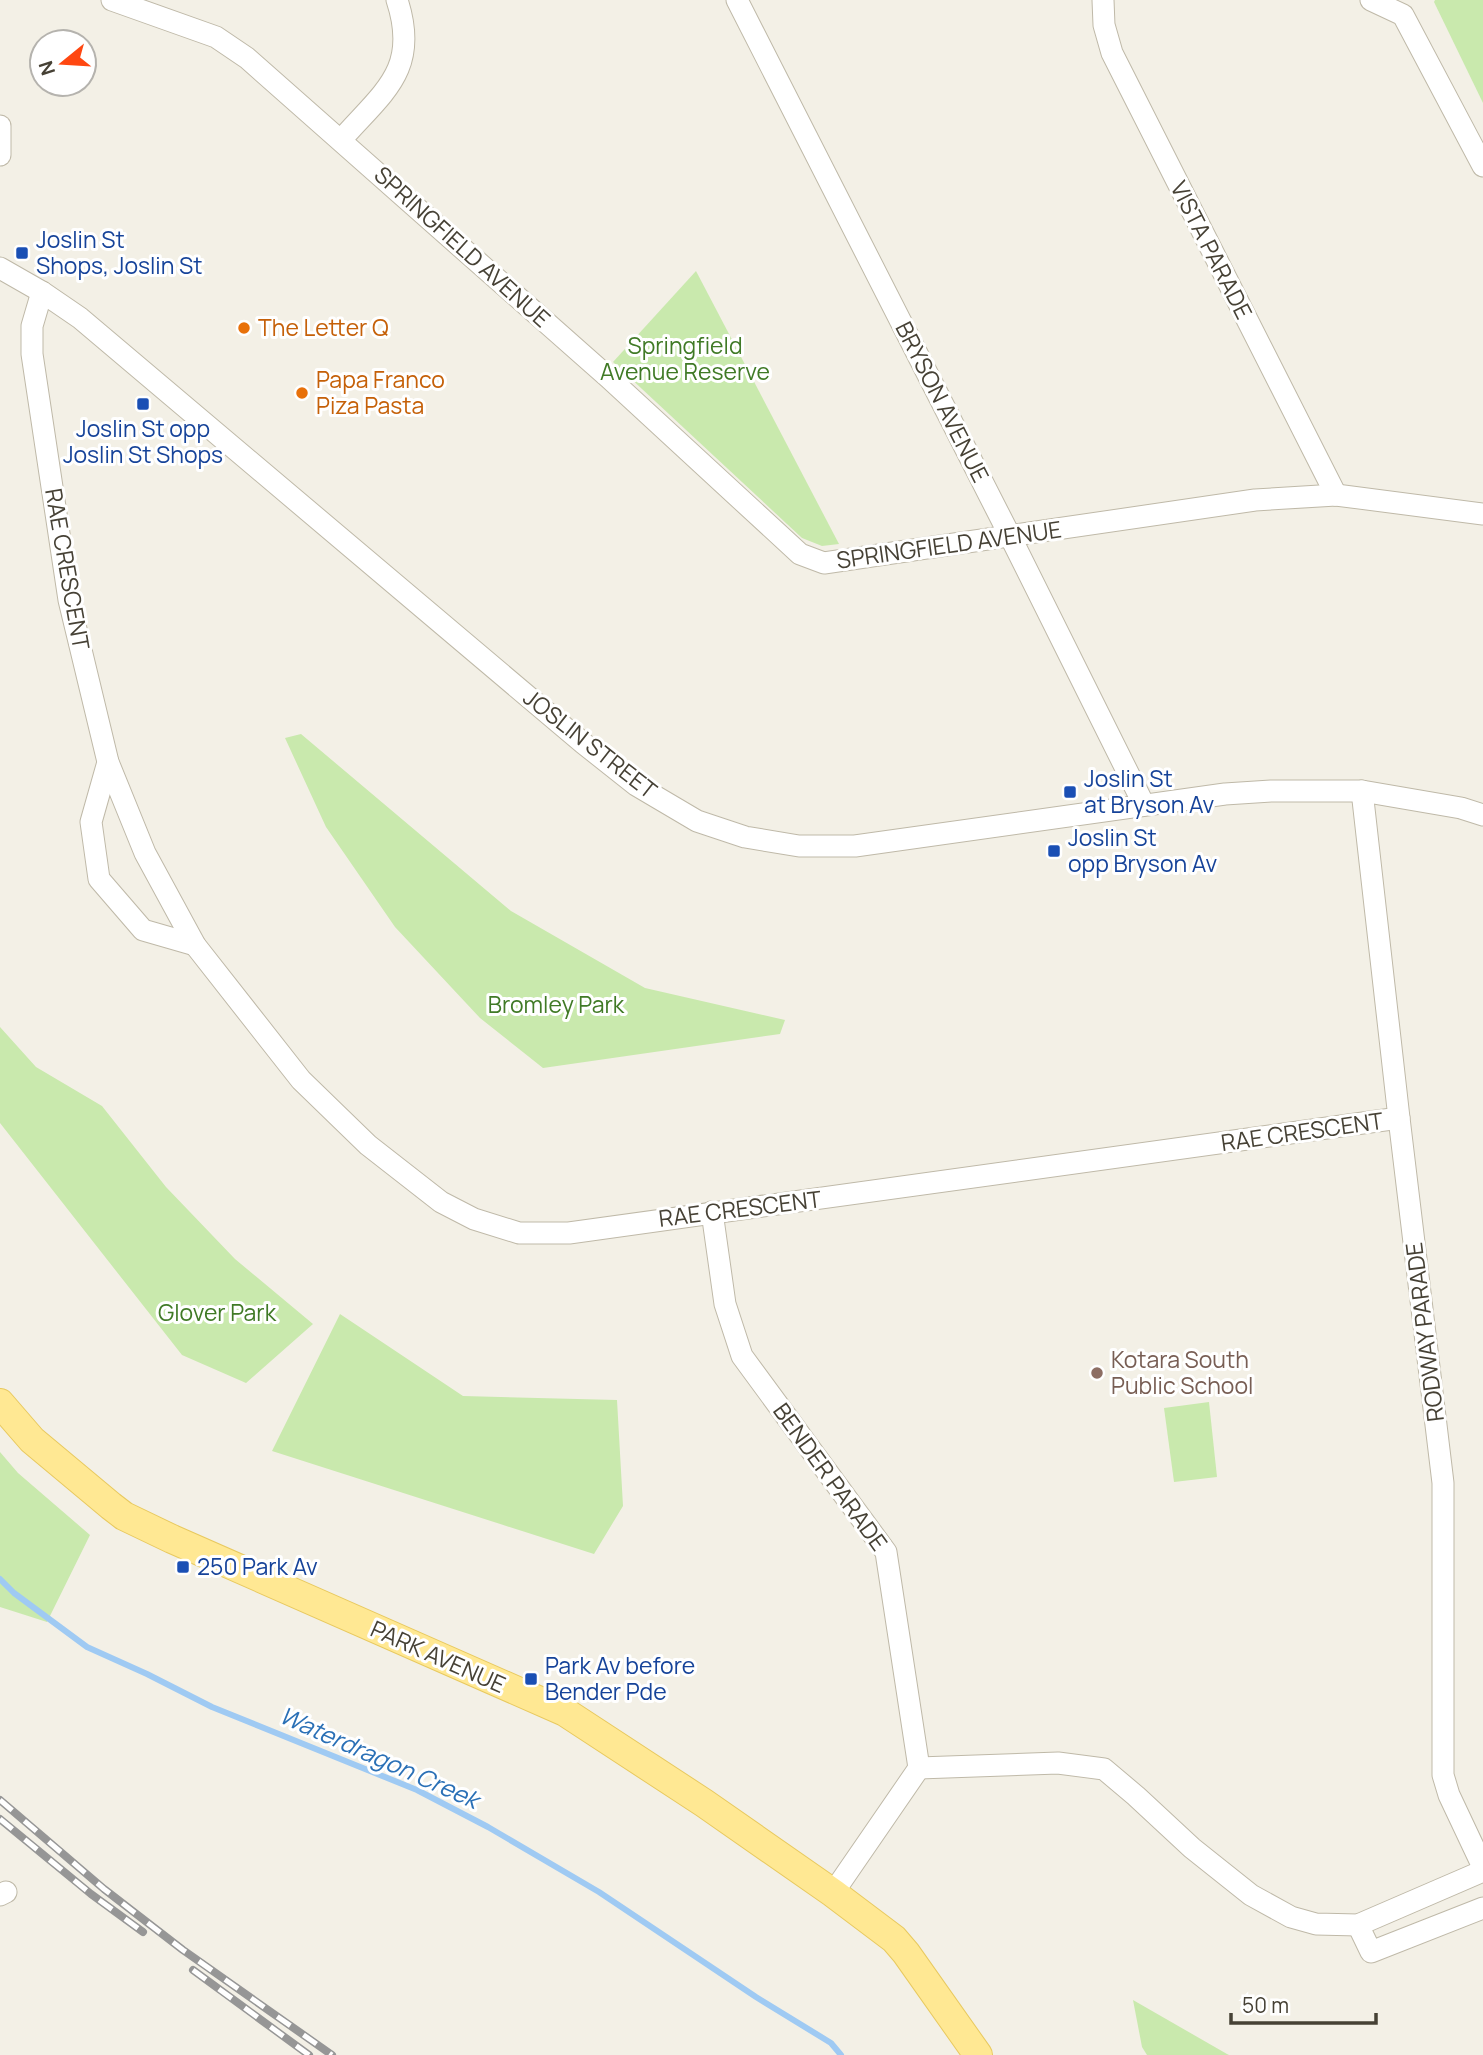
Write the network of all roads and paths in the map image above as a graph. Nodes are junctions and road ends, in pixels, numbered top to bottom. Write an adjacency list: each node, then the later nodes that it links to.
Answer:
1 (112, 0): 7 (street, SPRINGFIELD AVENUE)
2 (397, 0): 7 (street)
3 (737, 0): 14 (street, BRYSON AVENUE)
4 (1103, 0): 12 (street, VISTA PARADE)
5 (1371, 0): 9 (street)
6 (0, 126): 8 (street)
7 (341, 140): 14 (street, SPRINGFIELD AVENUE)
8 (0, 155)
9 (1483, 166)
10 (0, 268): 11 (street, JOSLIN STREET)
11 (42, 292): 15 (street, RAE CRESCENT); 17 (street, JOSLIN STREET)
12 (1336, 495): 13 (street, SPRINGFIELD AVENUE); 14 (street, SPRINGFIELD AVENUE)
13 (1483, 514)
14 (1010, 536): 17 (street, BRYSON AVENUE)
15 (108, 762): 19 (street, RAE CRESCENT); 19 (street, RAE CRESCENT)
16 (1362, 791): 17 (street, JOSLIN STREET); 18 (street, JOSLIN STREET); 20 (street, RODWAY PARADE)
17 (1144, 805)
18 (1483, 816)
19 (195, 945): 21 (street, RAE CRESCENT)
20 (1399, 1118): 21 (street, RAE CRESCENT); 24 (street, RODWAY PARADE)
21 (712, 1212): 23 (street, BENDER PARADE)
22 (0, 1403): 25 (main road, PARK AVENUE)
23 (919, 1768): 25 (street); 27 (street)
24 (1483, 1869): 27 (street)
25 (833, 1893): 28 (main road, PARK AVENUE)
26 (1483, 1908): 27 (street)
27 (1358, 1925)
28 (978, 2055)

